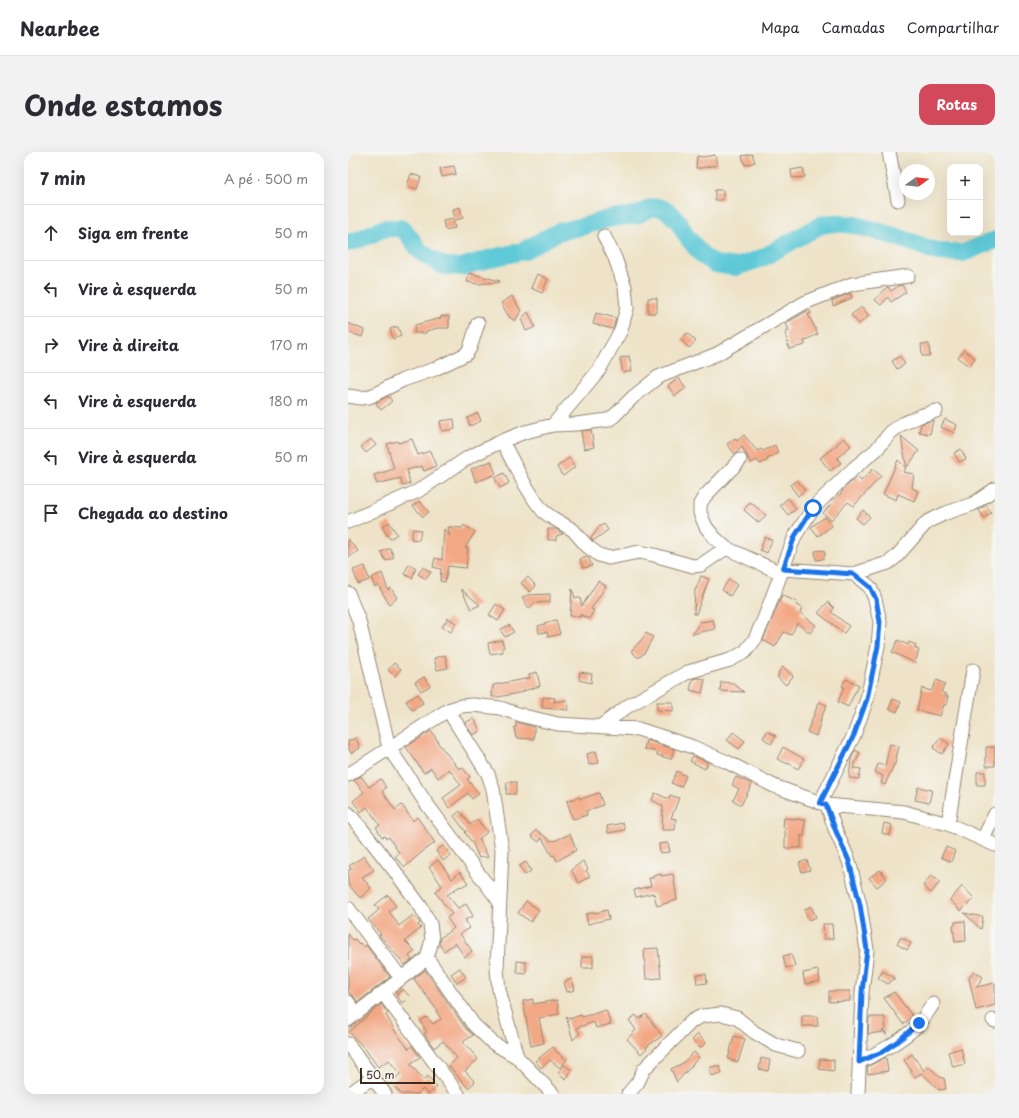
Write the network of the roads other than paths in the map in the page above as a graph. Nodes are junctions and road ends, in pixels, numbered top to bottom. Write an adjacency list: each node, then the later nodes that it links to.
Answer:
1 (889, 152): 2 (street)
2 (898, 200)
3 (604, 236): 8 (street)
4 (908, 276): 8 (street)
5 (478, 323): 6 (street)
6 (348, 396)
7 (936, 411): 14 (street)
8 (553, 425): 9 (street)
9 (502, 441): 12 (street); 13 (street)
10 (740, 460): 13 (street)
11 (995, 489): 15 (street)
12 (348, 522)
13 (726, 548): 14 (street)
14 (782, 571): 15 (street); 19 (street)
15 (854, 574): 22 (street)
16 (348, 593): 20 (street)
17 (973, 670): 25 (street)
18 (448, 710): 19 (street); 20 (street); 27 (street)
19 (601, 726): 22 (street)
20 (389, 748): 21 (street); 27 (street)
21 (348, 775)
22 (823, 804): 25 (street); 38 (street)
23 (348, 813): 29 (street)
24 (995, 814): 26 (street)
25 (948, 824): 26 (street)
26 (989, 842)
27 (499, 902): 37 (street)
28 (348, 908): 30 (street)
29 (428, 958): 30 (street); 37 (street)
30 (401, 978): 31 (street)
31 (383, 993): 34 (street); 42 (street)
32 (348, 1002): 34 (street)
33 (933, 1004): 38 (street)
34 (352, 1016)
35 (348, 1044): 39 (street)
36 (798, 1051): 44 (street)
37 (517, 1057): 43 (street)
38 (859, 1062): 45 (street)
39 (372, 1077): 40 (street); 41 (street)
40 (348, 1094)
41 (385, 1094)
42 (458, 1094)
43 (553, 1094)
44 (628, 1094)
45 (858, 1094)

